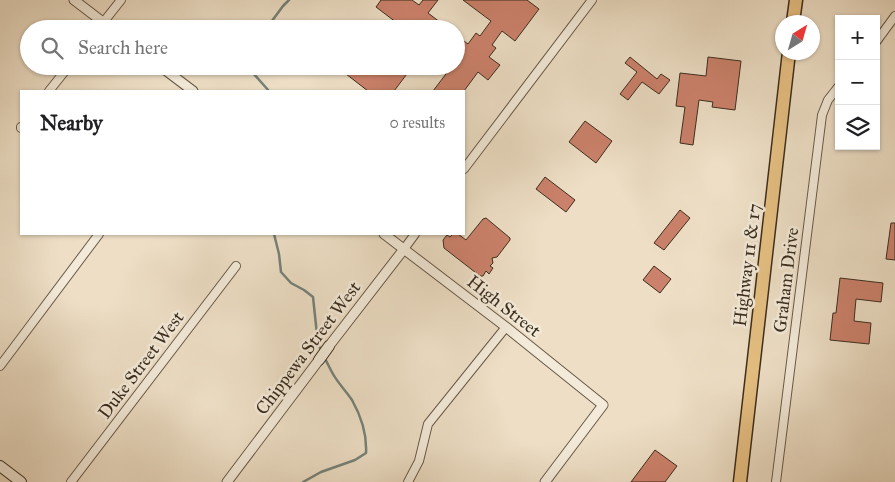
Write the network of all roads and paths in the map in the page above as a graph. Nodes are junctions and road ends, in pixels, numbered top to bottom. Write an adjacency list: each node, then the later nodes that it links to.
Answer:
1 (74, 0): 7 (street)
2 (121, 0): 8 (street)
3 (592, 0): 16 (street)
4 (796, 0): 5 (highway)
5 (794, 15)
6 (895, 16): 9 (street)
7 (95, 20)
8 (106, 20)
9 (880, 37)
10 (788, 60): 32 (highway, Highway 11 & 17)
11 (62, 75): 13 (street)
12 (172, 75): 14 (street)
13 (50, 90)
14 (192, 90)
15 (835, 91): 33 (street, Graham Drive)
16 (465, 168)
17 (98, 235): 25 (street)
18 (385, 235): 20 (street, High Street)
19 (414, 235): 20 (street, Chippewa Street West)
20 (404, 249): 22 (street, High Street); 23 (street, Chippewa Street West)
21 (236, 266): 28 (street, Duke Street West)
22 (506, 327): 30 (street); 31 (street, High Street)
23 (329, 346): 24 (main road, Chippewa Street West)
24 (319, 360): 29 (street, Chippewa Street West)
25 (0, 366)
26 (0, 466): 27 (main road)
27 (21, 482)
28 (71, 482)
29 (227, 482)
30 (408, 482)
31 (545, 482)
32 (740, 482)
33 (776, 482)

